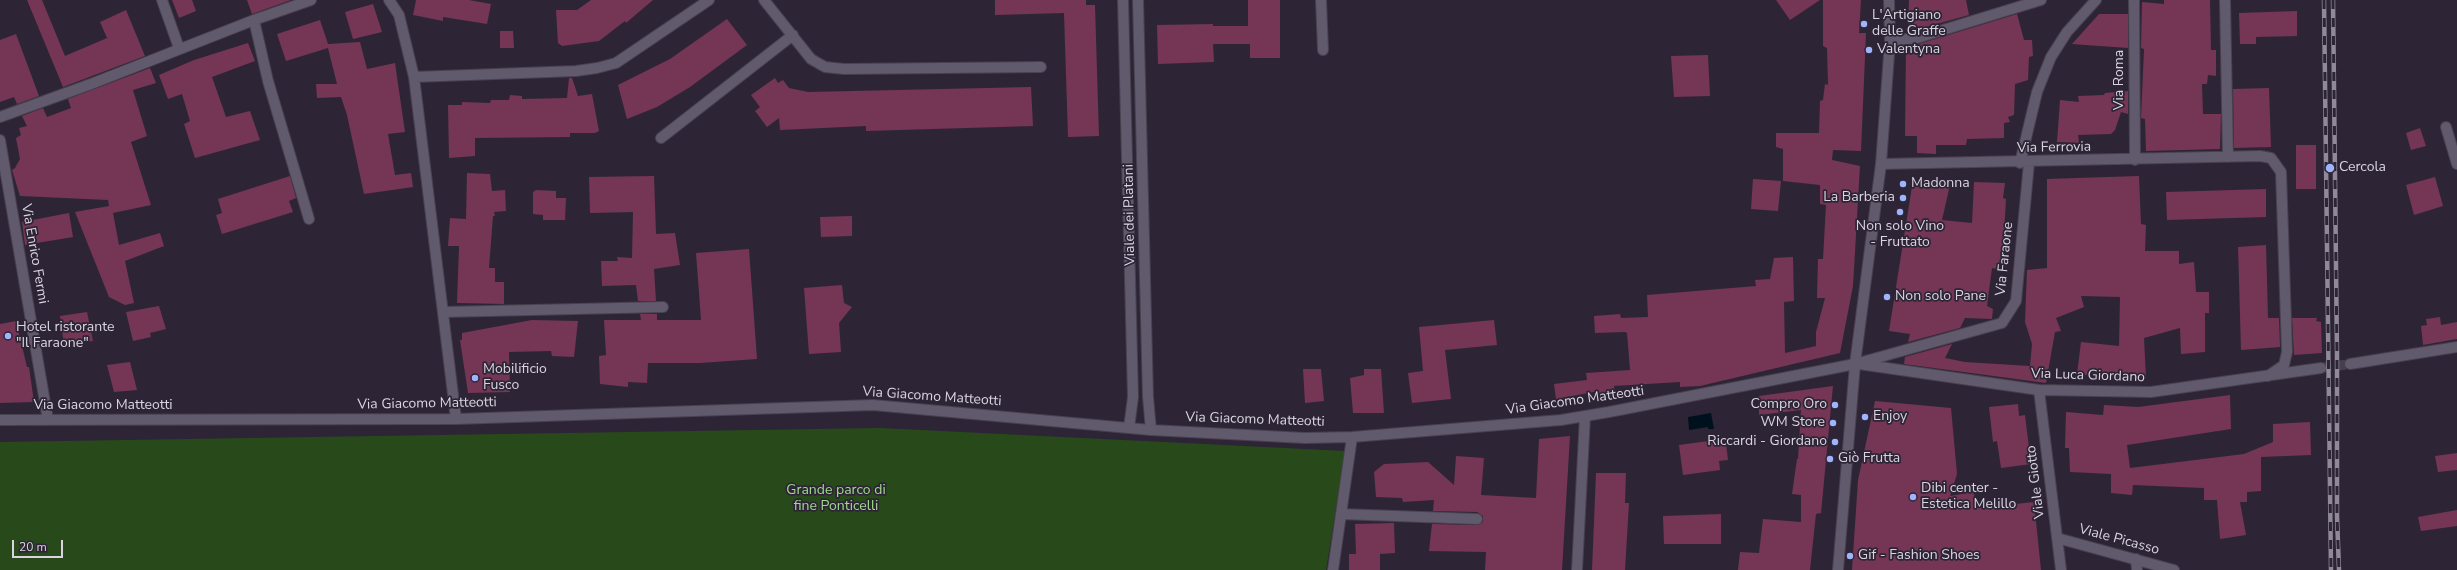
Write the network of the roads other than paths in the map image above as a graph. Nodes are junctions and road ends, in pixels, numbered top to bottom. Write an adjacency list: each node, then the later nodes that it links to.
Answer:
1 (162, 0): 17 (street)
2 (311, 0): 14 (street)
3 (389, 0): 20 (street)
4 (709, 0): 20 (street)
5 (764, 0): 15 (street)
6 (1123, 0): 43 (street, Viale dei Platani)
7 (1138, 0): 44 (street, Viale dei Platani)
8 (1321, 0): 18 (street)
9 (1889, 0): 16 (street)
10 (2041, 0): 16 (street)
11 (2096, 0): 27 (street, Via Faraone)
12 (2134, 0): 26 (street, Via Roma)
13 (2225, 0): 25 (street)
14 (254, 20): 17 (street); 30 (street)
15 (793, 35): 19 (street); 23 (street)
16 (1890, 41): 28 (street)
17 (180, 48): 21 (street)
18 (1323, 50)
19 (1041, 67)
20 (414, 77): 32 (street)
21 (0, 117)
22 (2446, 127): 29 (street)
23 (661, 138)
24 (0, 140): 42 (street, Via Enrico Fermi)
25 (2228, 157): 26 (street, Via Ferrovia); 37 (street, Via Ferrovia)
26 (2134, 160): 27 (street, Via Ferrovia)
27 (2024, 163): 28 (street, Via Ferrovia); 34 (street, Via Faraone)
28 (1881, 164): 34 (street)
29 (2457, 164)
30 (309, 219)
31 (663, 307): 32 (street)
32 (444, 312): 40 (street)
33 (2457, 347): 35 (street)
34 (1855, 364): 38 (street, Via Luca Giordano); 39 (street, Via Giacomo Matteotti); 52 (street)
35 (2350, 364)
36 (2321, 368): 37 (street, Via Luca Giordano)
37 (2268, 376): 38 (street, Via Luca Giordano)
38 (2038, 390): 48 (street, Viale Giotto)
39 (1585, 416): 45 (street, Via Giacomo Matteotti); 51 (street)
40 (456, 419): 42 (street, Via Giacomo Matteotti); 43 (street, Via Giacomo Matteotti)
41 (0, 420): 42 (street, Via Giacomo Matteotti)
42 (48, 420)
43 (1129, 428): 44 (street, Via Giacomo Matteotti)
44 (1151, 430): 45 (street, Via Giacomo Matteotti)
45 (1352, 437): 46 (street)
46 (1341, 514): 47 (street); 50 (street)
47 (1477, 519)
48 (2057, 538): 49 (street, Viale Picasso); 53 (street, Viale Giotto)
49 (2136, 559): 54 (street); 55 (street, Viale Picasso)
50 (1333, 570)
51 (1577, 570)
52 (1838, 570)
53 (2061, 570)
54 (2137, 570)
55 (2174, 570)

